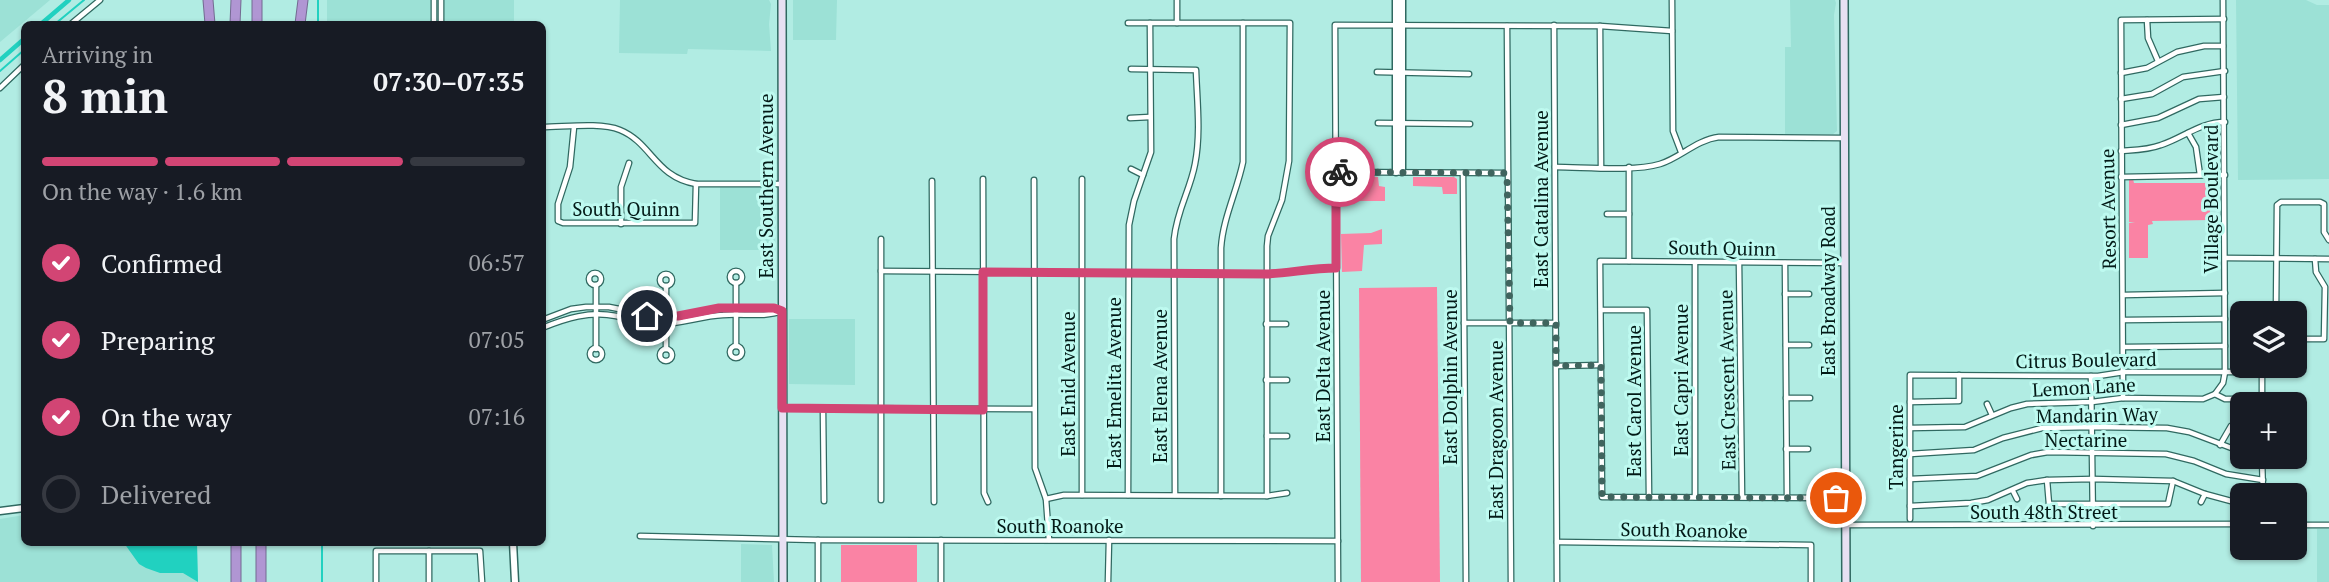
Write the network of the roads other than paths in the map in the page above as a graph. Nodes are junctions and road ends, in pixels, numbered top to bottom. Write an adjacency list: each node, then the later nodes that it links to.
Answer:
1 (100, 0): 17 (street)
2 (208, 0): 18 (highway)
3 (236, 0): 19 (highway)
4 (257, 0): 20 (highway)
5 (303, 0): 21 (highway)
6 (434, 0): 22 (street)
7 (441, 0): 23 (street)
8 (782, 0): 77 (main road, East Southern Avenue)
9 (1177, 0): 26 (street)
10 (1396, 0): 28 (street)
11 (1402, 0): 28 (street)
12 (1672, 0): 32 (street)
13 (1843, 0): 56 (main road, East Broadway Road)
14 (2223, 0): 15 (street, Village Boulevard)
15 (2224, 19): 16 (street); 33 (street, Village Boulevard)
16 (2147, 20): 34 (street); 41 (street, Resort Avenue)
17 (75, 21)
18 (210, 21)
19 (236, 21)
20 (257, 21)
21 (300, 21)
22 (434, 21)
23 (441, 21)
24 (1128, 23): 25 (street)
25 (1150, 23): 26 (street); 37 (street, East Emelita Avenue)
26 (1177, 23): 27 (street)
27 (1243, 23): 100 (street); 101 (street)
28 (1399, 25): 29 (street); 40 (street); 64 (street, East Delta Avenue)
29 (1507, 26): 30 (street); 67 (street, East Dragoon Avenue)
30 (1554, 26): 31 (street); 60 (street, East Catalina Avenue)
31 (1600, 26): 32 (street); 61 (street)
32 (1672, 31): 58 (street)
33 (2224, 46): 34 (street); 38 (street, Village Boulevard)
34 (2158, 61): 41 (street)
35 (21, 68): 43 (street)
36 (1130, 68): 37 (street)
37 (1150, 69): 46 (street, East Emelita Avenue); 99 (street, East Elena Avenue)
38 (2225, 71): 44 (street, Village Boulevard); 45 (street)
39 (1377, 72): 40 (street)
40 (1399, 73): 42 (street); 50 (street)
41 (2121, 73): 45 (street, Resort Avenue)
42 (1469, 74)
43 (0, 88)
44 (2224, 97): 48 (street, Village Boulevard); 52 (street)
45 (2121, 99): 52 (street, Resort Avenue)
46 (1150, 117): 47 (street); 68 (street, East Emelita Avenue)
47 (1130, 118)
48 (2225, 122): 55 (street); 70 (street, Village Boulevard)
49 (1378, 123): 50 (street)
50 (1399, 123): 51 (street); 65 (street)
51 (1469, 124)
52 (2121, 125): 57 (street, Resort Avenue)
53 (546, 127): 54 (street)
54 (574, 127): 76 (street); 80 (street, South Quinn)
55 (2188, 133): 57 (street); 69 (street)
56 (1843, 138): 58 (street); 91 (main road, East Broadway Road)
57 (2121, 151): 71 (street, Resort Avenue)
58 (1681, 152): 62 (street)
59 (629, 163): 80 (street)
60 (1555, 167): 61 (street); 124 (street, East Catalina Avenue)
61 (1601, 167): 62 (street)
62 (1629, 167): 79 (street)
63 (1131, 169): 68 (street)
64 (1336, 172): 65 (street); 92 (street, East Delta Avenue)
65 (1399, 172): 66 (street)
66 (1463, 173): 67 (street); 122 (street, East Dolphin Avenue)
67 (1507, 173): 123 (street, East Dragoon Avenue)
68 (1143, 175): 98 (street, East Emelita Avenue)
69 (2200, 175): 70 (street); 71 (street)
70 (2225, 175): 83 (street, Village Boulevard)
71 (2121, 177): 108 (street, Resort Avenue)
72 (983, 179): 95 (street)
73 (1082, 179): 97 (street, East Enid Avenue)
74 (1034, 180): 96 (street)
75 (932, 181): 94 (street)
76 (696, 184): 77 (street); 80 (street, South Quinn)
77 (781, 184): 114 (main road, East Southern Avenue)
78 (1607, 214): 79 (street)
79 (1629, 214): 87 (street)
80 (621, 224)
81 (881, 239): 93 (street)
82 (2329, 240): 84 (street)
83 (2225, 258): 84 (street); 105 (street, Village Boulevard)
84 (2277, 259): 85 (street); 109 (street)
85 (2315, 259): 86 (street); 129 (street)
86 (2329, 259)
87 (1629, 261): 88 (street, South Quinn); 113 (street, South Quinn)
88 (1695, 262): 89 (street, South Quinn); 188 (street, East Capri Avenue)
89 (1739, 262): 90 (street, South Quinn); 189 (street, East Crescent Avenue)
90 (1785, 263): 91 (street, South Quinn); 106 (street)
91 (1844, 263): 191 (main road, East Broadway Road)
92 (1336, 268): 101 (street); 216 (street, East Delta Avenue)
93 (881, 271): 94 (street); 157 (street)
94 (933, 271): 95 (street); 159 (street)
95 (983, 272): 96 (street); 160 (street)
96 (1033, 272): 97 (street); 158 (street)
97 (1081, 272): 98 (street); 182 (street, East Enid Avenue)
98 (1128, 273): 99 (street); 183 (street, East Emelita Avenue)
99 (1174, 273): 100 (street); 184 (street, East Elena Avenue)
100 (1220, 273): 101 (street); 185 (street)
101 (1267, 274): 126 (street)
102 (736, 283): 111 (street)
103 (596, 285): 110 (street)
104 (666, 286): 118 (street)
105 (2225, 293): 108 (street); 120 (street, Village Boulevard)
106 (1786, 294): 107 (street); 130 (street)
107 (1809, 294)
108 (2123, 295): 121 (street, Resort Avenue)
109 (2276, 301)
110 (596, 307): 115 (street); 118 (street); 119 (street)
111 (736, 308): 112 (street); 117 (street); 118 (street)
112 (755, 308): 114 (street); 116 (street)
113 (1601, 310): 137 (street); 187 (street, East Carol Avenue)
114 (782, 311): 116 (street); 155 (main road, East Southern Avenue)
115 (596, 314): 125 (street); 128 (street); 135 (street)
116 (754, 314): 117 (street)
117 (736, 315): 125 (street); 132 (street)
118 (666, 317): 125 (street)
119 (546, 319)
120 (2225, 319): 121 (street); 133 (street, Village Boulevard)
121 (2124, 320): 134 (street, Resort Avenue)
122 (1464, 323): 123 (street); 235 (street, East Dolphin Avenue)
123 (1510, 323): 124 (street); 236 (street, East Dragoon Avenue)
124 (1556, 323): 138 (street, East Catalina Avenue)
125 (666, 324): 136 (street)
126 (1266, 324): 127 (street); 144 (street)
127 (1286, 324)
128 (546, 326)
129 (2307, 339)
130 (1786, 345): 131 (street); 148 (street)
131 (1809, 345)
132 (736, 346)
133 (2225, 346): 134 (street); 140 (street, Village Boulevard)
134 (2124, 347): 139 (street, Resort Avenue)
135 (596, 349)
136 (666, 349)
137 (1601, 365): 138 (street); 187 (street)
138 (1556, 366): 217 (street, East Catalina Avenue)
139 (2123, 372): 140 (street, Citrus Boulevard); 143 (street, Citrus Boulevard); 150 (street, Resort Avenue)
140 (2225, 372): 146 (street, Citrus Boulevard); 147 (street, Village Boulevard)
141 (1910, 375): 142 (street, Citrus Boulevard); 152 (street, Tangerine)
142 (1959, 375): 143 (street, Citrus Boulevard); 152 (street)
143 (2091, 376): 153 (street)
144 (1266, 380): 145 (street); 165 (street)
145 (1287, 380)
146 (2262, 392)
147 (2215, 394): 150 (street, Lemon Lane); 151 (street, Lemon Lane)
148 (1786, 398): 149 (street); 169 (street)
149 (1810, 398)
150 (2123, 398): 153 (street, Lemon Lane)
151 (2230, 399)
152 (1910, 402): 163 (street, Tangerine)
153 (2092, 402): 161 (street, Lemon Lane); 162 (street)
154 (1987, 404): 161 (street)
155 (782, 408): 156 (street); 211 (main road, East Southern Avenue)
156 (823, 409): 157 (street); 195 (street)
157 (881, 409): 159 (street); 194 (street)
158 (1034, 409): 160 (street); 192 (street)
159 (934, 410): 160 (street); 197 (street)
160 (983, 410): 198 (street)
161 (1992, 415): 163 (street, Lemon Lane)
162 (2092, 427): 167 (street, Mandarin Way); 171 (street); 172 (street, Mandarin Way)
163 (1910, 428): 172 (street, Tangerine)
164 (2230, 428): 167 (street)
165 (1267, 436): 166 (street); 186 (street)
166 (1287, 436)
167 (2220, 445): 168 (street, Mandarin Way)
168 (2230, 448)
169 (1786, 449): 170 (street); 190 (street)
170 (1808, 449)
171 (2092, 453): 174 (street, Nectarine); 175 (street); 177 (street, Nectarine)
172 (1910, 454): 174 (street, Tangerine)
173 (2263, 469): 177 (street)
174 (1910, 479): 201 (street, Tangerine)
175 (2093, 479): 176 (street); 178 (street); 200 (street)
176 (2047, 480): 179 (street); 200 (street)
177 (2263, 480)
178 (2173, 481): 181 (street); 200 (street)
179 (2013, 491): 193 (street); 201 (street)
180 (1287, 493): 186 (street)
181 (2205, 494): 196 (street); 199 (street)
182 (1082, 495): 183 (street); 192 (street)
183 (1128, 495): 184 (street)
184 (1175, 495): 185 (street)
185 (1220, 496): 186 (street)
186 (1267, 496)
187 (1649, 497): 188 (street)
188 (1695, 497): 189 (street)
189 (1742, 497): 190 (street)
190 (1787, 498): 191 (street)
191 (1846, 498): 206 (main road, East Broadway Road)
192 (1046, 499): 214 (street)
193 (2017, 499)
194 (881, 500)
195 (824, 501)
196 (2230, 501)
197 (934, 502)
198 (988, 502)
199 (2201, 502)
200 (2093, 504): 209 (street)
201 (1910, 506): 204 (street, Tangerine)
202 (21, 508): 203 (street)
203 (0, 511)
204 (1910, 519)
205 (2230, 524): 209 (street, South 48th Street)
206 (1846, 525): 209 (street, South 48th Street); 239 (main road, East Broadway Road)
207 (2307, 525): 208 (street)
208 (2329, 525)
209 (2093, 526)
210 (640, 536): 211 (street)
211 (782, 539): 212 (street, South Roanoke); 230 (main road, East Southern Avenue)
212 (818, 540): 213 (street, South Roanoke); 231 (street)
213 (941, 540): 214 (street, South Roanoke); 232 (street)
214 (1049, 540): 215 (street, South Roanoke)
215 (1109, 540): 216 (street, South Roanoke); 233 (street)
216 (1338, 541): 234 (street, East Delta Avenue)
217 (1557, 542): 237 (street, East Catalina Avenue); 238 (street, South Roanoke)
218 (236, 546): 224 (highway)
219 (261, 546): 225 (highway)
220 (410, 546): 222 (street)
221 (513, 546): 229 (street)
222 (410, 551): 223 (street); 226 (street)
223 (429, 551): 227 (street); 228 (street)
224 (236, 582)
225 (261, 582)
226 (376, 582)
227 (429, 582)
228 (482, 582)
229 (515, 582)
230 (783, 582)
231 (818, 582)
232 (941, 582)
233 (1108, 582)
234 (1338, 582)
235 (1466, 582)
236 (1511, 582)
237 (1557, 582)
238 (1811, 582)
239 (1846, 582)

